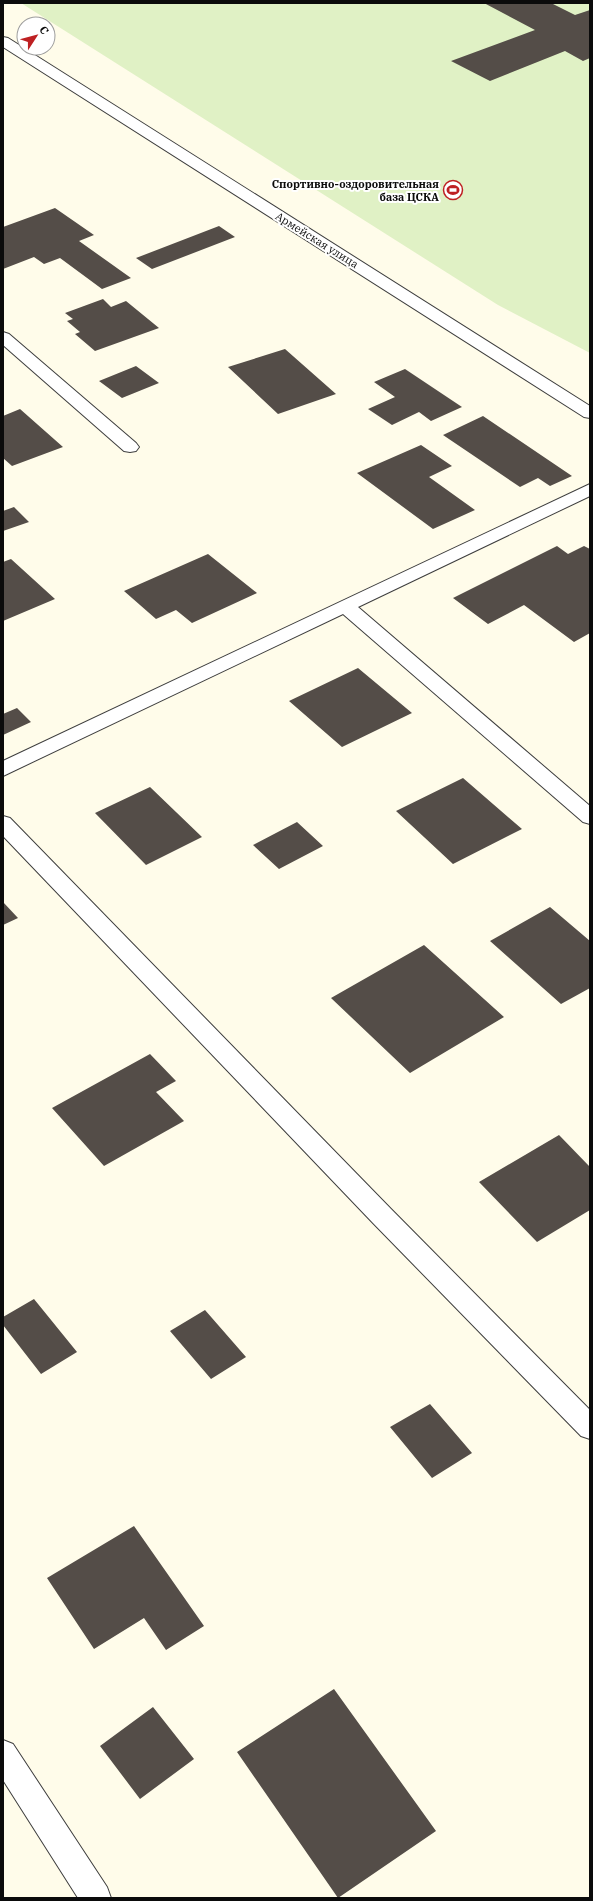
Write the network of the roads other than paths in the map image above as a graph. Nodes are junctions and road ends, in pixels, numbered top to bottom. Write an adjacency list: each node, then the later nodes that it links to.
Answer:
1 (3, 41): 3 (street, Армейская улица)
2 (3, 337): 4 (street)
3 (590, 413)
4 (130, 447)
5 (590, 489): 6 (street)
6 (345, 606): 7 (street); 8 (street)
7 (3, 769)
8 (590, 817)
9 (3, 823): 10 (street)
10 (590, 1428)
11 (3, 1754): 12 (street)
12 (96, 1898)

